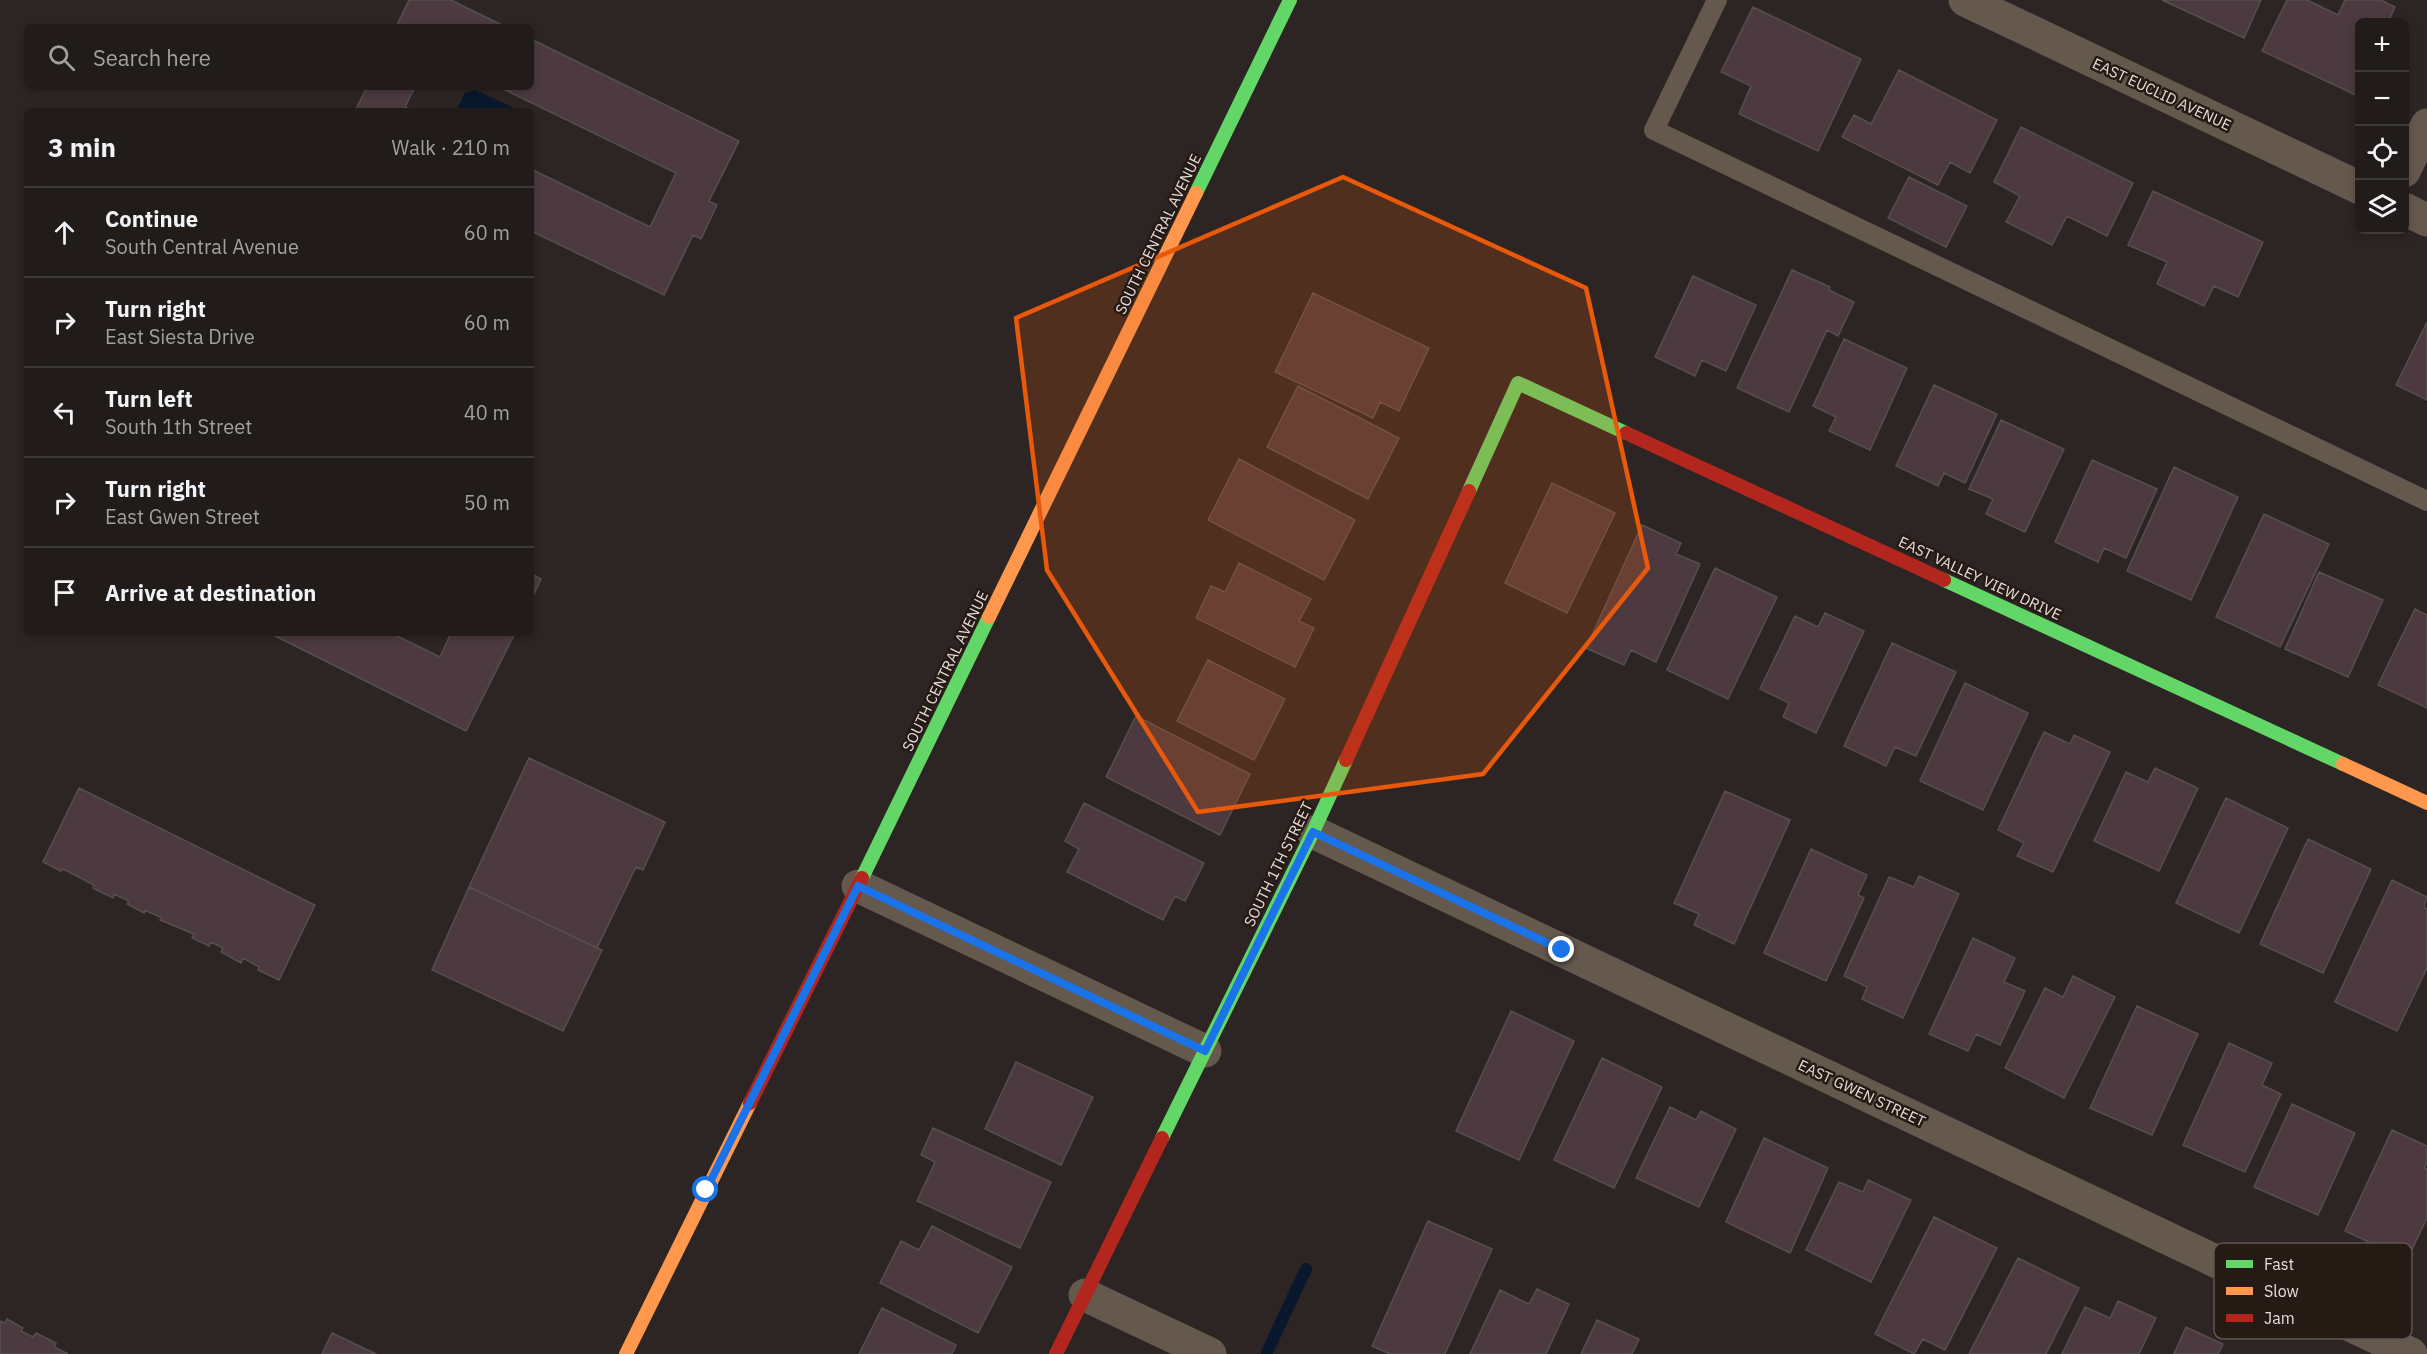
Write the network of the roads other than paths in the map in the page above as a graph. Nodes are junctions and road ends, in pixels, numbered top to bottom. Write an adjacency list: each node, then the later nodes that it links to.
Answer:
1 (1290, 0): 13 (street, SOUTH CENTRAL AVENUE)
2 (1717, 0): 10 (lane)
3 (1965, 0): 6 (street, EAST EUCLID AVENUE)
4 (2427, 125): 5 (street)
5 (2409, 161)
6 (2355, 186)
7 (2409, 211): 8 (street)
8 (2427, 220)
9 (1518, 384): 11 (street, EAST VALLEY VIEW DRIVE); 12 (street, SOUTH 1TH STREET)
10 (2427, 501)
11 (2427, 803)
12 (1313, 832): 14 (street, SOUTH 1TH STREET); 15 (street, EAST GWEN STREET)
13 (858, 886): 14 (street); 18 (street, SOUTH CENTRAL AVENUE)
14 (1205, 1051): 16 (street, SOUTH 1TH STREET)
15 (2214, 1260)
16 (1085, 1295): 19 (street, SOUTH 1TH STREET); 20 (street)
17 (2379, 1339): 21 (street, EAST GWEN STREET)
18 (626, 1354)
19 (1056, 1354)
20 (1210, 1354)
21 (2411, 1354)

